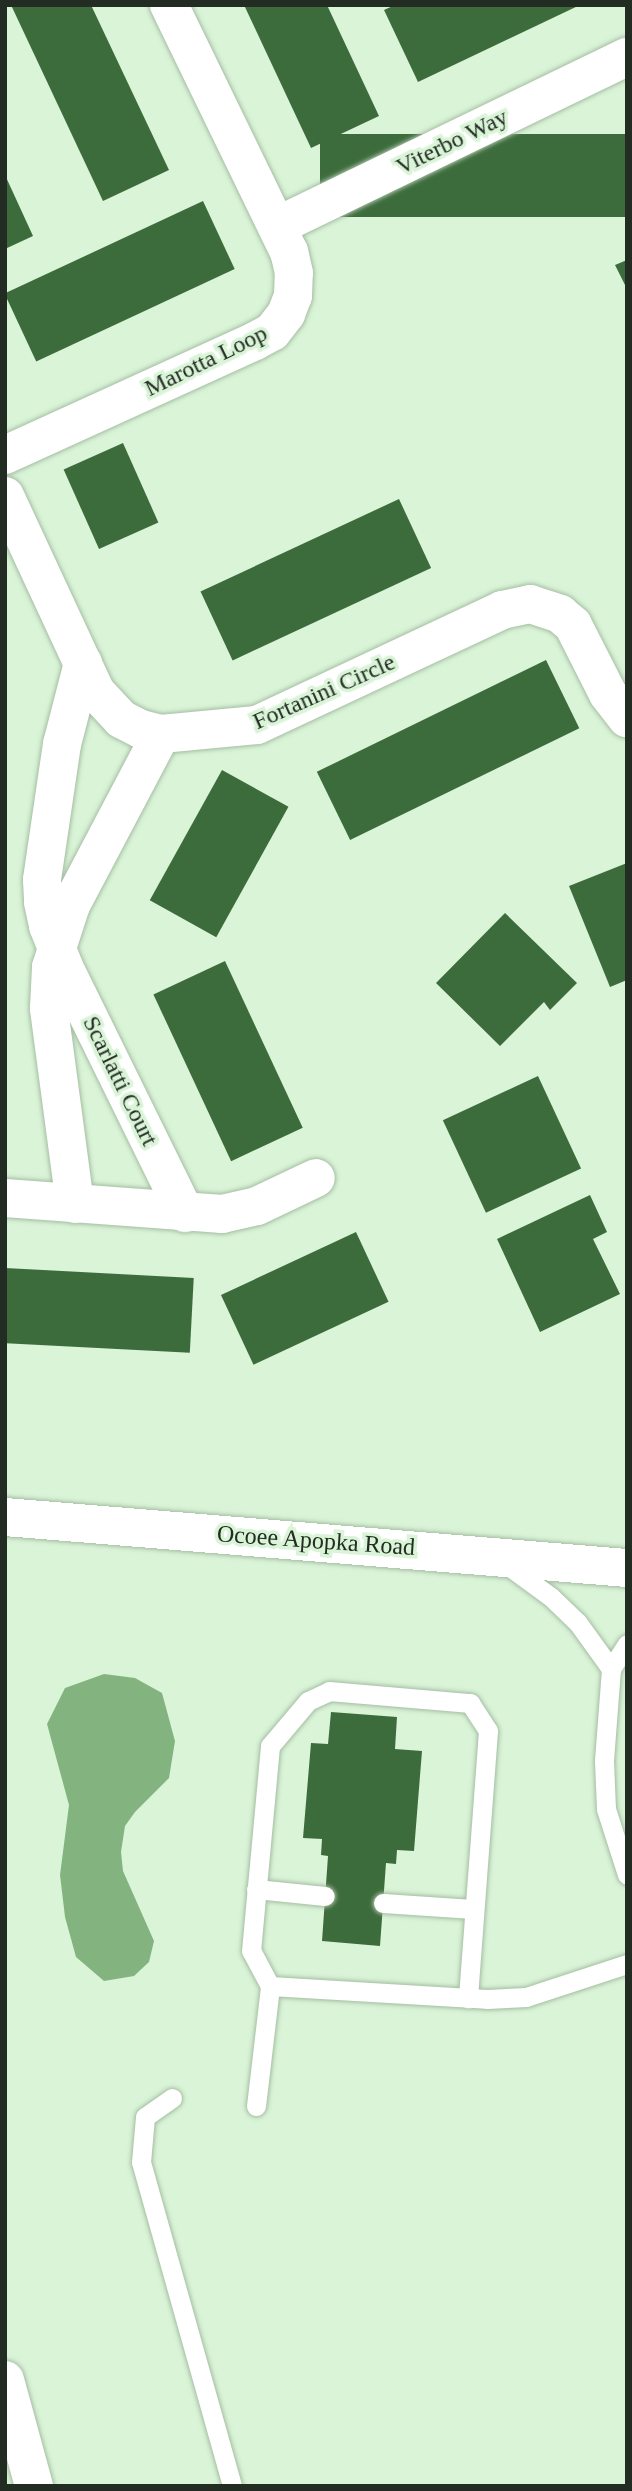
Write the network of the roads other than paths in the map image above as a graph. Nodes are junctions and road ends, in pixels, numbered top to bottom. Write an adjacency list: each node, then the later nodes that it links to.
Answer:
1 (169, 5): 3 (street, Marotta Loop)
2 (627, 57): 3 (street, Viterbo Way)
3 (277, 226): 4 (street, Marotta Loop)
4 (5, 456)
5 (10, 520): 6 (street, Fortanini Circle)
6 (83, 663): 8 (street, Fortanini Circle); 9 (street, Scarlatti Court)
7 (627, 718): 8 (street, Fortanini Circle)
8 (162, 734): 9 (street, Scarlatti Court)
9 (56, 948): 12 (street, Scarlatti Court); 13 (street, Scarlatti Court)
10 (316, 1178): 13 (street)
11 (5, 1198): 12 (street)
12 (75, 1205): 13 (street)
13 (185, 1213)
14 (5, 1517): 15 (street, Ocoee Apopka Road)
15 (493, 1555): 16 (street, Ocoee Apopka Road); 18 (lane)
16 (627, 1568)
17 (627, 1644): 18 (lane)
18 (611, 1669): 19 (lane)
19 (627, 1875)
20 (256, 1889): 21 (lane); 23 (lane); 25 (lane)
21 (325, 1896)
22 (383, 1903): 23 (lane)
23 (473, 1909): 26 (lane)
24 (627, 1964): 26 (lane)
25 (270, 1986): 26 (lane); 28 (lane)
26 (468, 1998)
27 (172, 2098): 31 (lane)
28 (256, 2106)
29 (5, 2380): 30 (street)
30 (34, 2486)
31 (233, 2486)

